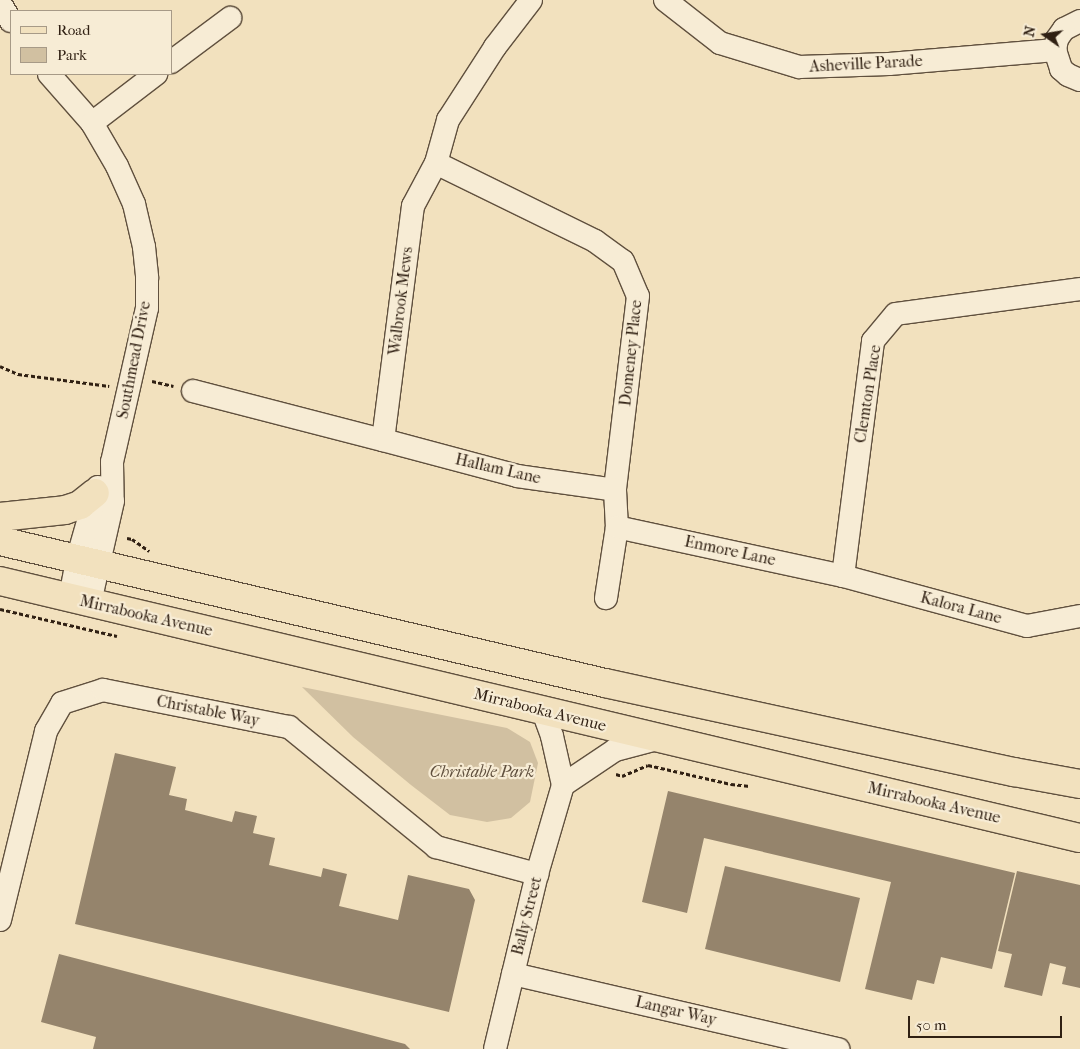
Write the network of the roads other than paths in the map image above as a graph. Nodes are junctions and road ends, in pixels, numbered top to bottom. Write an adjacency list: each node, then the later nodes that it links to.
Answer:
1 (531, 0): 13 (street, Walbrook Mews)
2 (665, 0): 7 (street, Asheville Parade)
3 (0, 3): 5 (street)
4 (230, 18): 8 (street)
5 (10, 19)
6 (1080, 21): 7 (street)
7 (1055, 50): 11 (street)
8 (172, 61)
9 (51, 75): 12 (street, Southmead Drive)
10 (155, 75): 12 (street)
11 (1080, 80)
12 (92, 123): 17 (street, Southmead Drive)
13 (436, 163): 16 (street, Walbrook Mews); 18 (street, Domeney Place)
14 (1080, 289): 24 (street, Clemton Place)
15 (193, 391): 16 (street)
16 (382, 440): 18 (street, Hallam Lane)
17 (112, 462): 19 (street, Southmead Drive); 23 (street, Southmead Drive)
18 (615, 490): 21 (street, Domeney Place)
19 (95, 493): 20 (main road); 23 (street, Southmead Drive)
20 (0, 517)
21 (617, 527): 24 (street, Enmore Lane); 26 (street, Domeney Place)
22 (0, 541): 23 (main road)
23 (88, 563): 27 (street, Southmead Drive); 31 (main road)
24 (843, 576): 28 (street, Kalora Lane)
25 (0, 581): 27 (main road, Mirrabooka Avenue)
26 (606, 598)
27 (80, 600): 29 (main road, Mirrabooka Avenue)
28 (1080, 616)
29 (542, 711): 30 (main road, Mirrabooka Avenue); 32 (street, Bally Street)
30 (657, 739): 32 (street); 33 (main road, Mirrabooka Avenue)
31 (1080, 784)
32 (563, 785): 34 (street, Bally Street)
33 (1080, 838)
34 (537, 874): 35 (street, Christable Way); 36 (street, Bally Street)
35 (0, 920)
36 (513, 974): 37 (street, Bally Street); 38 (street, Langar Way)
37 (495, 1049)
38 (838, 1049)

